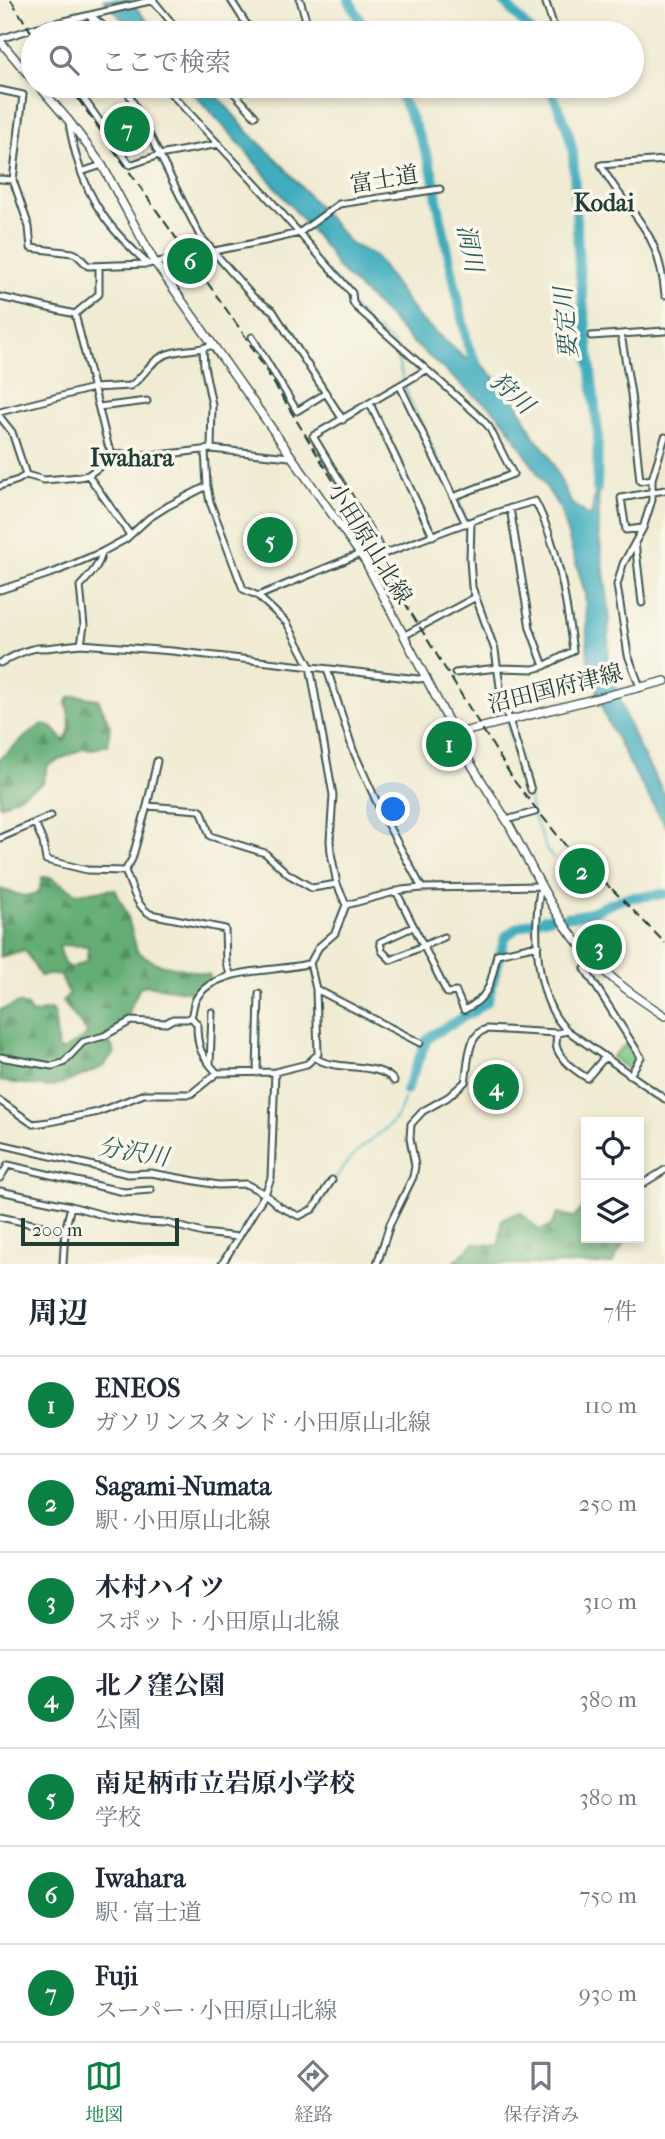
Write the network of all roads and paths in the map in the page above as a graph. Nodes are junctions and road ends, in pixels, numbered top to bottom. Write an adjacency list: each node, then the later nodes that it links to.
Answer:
1 (153, 0): 5 (street); 9 (street)
2 (231, 0): 10 (street)
3 (300, 0): 11 (street)
4 (545, 0): 12 (street)
5 (90, 15): 6 (street); 7 (street); 8 (street)
6 (70, 21)
7 (93, 21)
8 (98, 21)
9 (170, 21)
10 (244, 21)
11 (306, 21)
12 (552, 21)
13 (21, 35): 14 (street)
14 (0, 40): 15 (main road)
15 (21, 65)
16 (0, 90): 17 (street)
17 (21, 95)
18 (23, 98): 32 (street)
19 (49, 98): 25 (main road, 小田原山北線)
20 (83, 98): 27 (street)
21 (131, 98): 27 (street)
22 (175, 98): 26 (street)
23 (239, 98): 24 (street)
24 (256, 116)
25 (69, 121): 29 (main road, 小田原山北線); 30 (street)
26 (219, 144): 27 (street); 34 (street)
27 (159, 155): 35 (street)
28 (665, 160): 40 (street)
29 (102, 165): 30 (street); 37 (main road, 小田原山北線)
30 (81, 173): 37 (street)
31 (0, 179): 32 (street)
32 (13, 180): 38 (street)
33 (440, 189): 34 (street, 富士道)
34 (300, 233): 35 (street, 富士道); 49 (street)
35 (212, 251): 36 (street, 富士道); 52 (street)
36 (182, 256): 37 (street, 富士道); 39 (street)
37 (151, 263): 38 (street, 富士道); 47 (main road, 小田原山北線)
38 (99, 266): 42 (street)
39 (195, 274)
40 (665, 295)
41 (0, 297): 42 (street)
42 (75, 314): 51 (street)
43 (665, 331): 44 (street)
44 (621, 334): 45 (street); 64 (street)
45 (591, 336)
46 (252, 337): 52 (street)
47 (212, 345): 48 (street); 61 (main road, 小田原山北線)
48 (203, 349): 51 (street); 59 (street)
49 (426, 370): 50 (street); 69 (street)
50 (400, 386): 54 (street); 69 (street)
51 (93, 388): 55 (street); 56 (street)
52 (326, 393): 57 (street)
53 (147, 401): 55 (street)
54 (370, 404): 57 (street); 74 (street)
55 (99, 407): 60 (street)
56 (0, 414): 62 (street)
57 (343, 420): 78 (street)
58 (665, 438): 64 (street)
59 (208, 449): 60 (street); 61 (street); 66 (street)
60 (114, 456): 63 (street)
61 (290, 457): 77 (main road, 小田原山北線)
62 (26, 475): 63 (street); 65 (street)
63 (88, 475): 73 (street)
64 (652, 479): 68 (street)
65 (0, 486)
66 (207, 486): 73 (street); 81 (street)
67 (665, 490): 68 (street)
68 (653, 492): 72 (street); 72 (street)
69 (453, 497): 71 (street)
70 (510, 508): 71 (street); 88 (street); 88 (street)
71 (469, 523): 74 (street); 82 (street)
72 (643, 528): 75 (street)
73 (131, 535): 76 (street)
74 (433, 536): 78 (street)
75 (635, 542): 83 (street); 94 (street)
76 (102, 552): 80 (street); 85 (street)
77 (360, 554): 79 (main road, 小田原山北線); 81 (street)
78 (384, 554): 79 (street)
79 (365, 561): 84 (main road, 小田原山北線)
80 (0, 590)
81 (258, 596): 87 (street)
82 (476, 597): 84 (street); 89 (street)
83 (642, 603)
84 (405, 635): 92 (main road, 小田原山北線)
85 (80, 644): 86 (street); 87 (street)
86 (0, 663)
87 (310, 666): 90 (street); 106 (street)
88 (544, 666): 89 (street)
89 (497, 668): 91 (street); 95 (street)
90 (327, 669): 92 (street); 108 (street)
91 (455, 673)
92 (427, 678): 96 (main road, 小田原山北線)
93 (665, 681): 94 (main road, 沼田国府津線)
94 (639, 687): 95 (main road, 沼田国府津線)
95 (509, 719): 96 (main road, 沼田国府津線); 98 (street)
96 (455, 734): 102 (main road, 小田原山北線)
97 (158, 761): 99 (street)
98 (530, 790)
99 (147, 806): 105 (street); 106 (street)
100 (535, 812): 102 (street)
101 (51, 816): 103 (street)
102 (506, 820): 107 (main road, 小田原山北線)
103 (35, 823): 104 (street); 105 (street)
104 (0, 838)
105 (125, 872): 117 (street)
106 (337, 884): 110 (street)
107 (541, 886): 108 (street); 113 (street); 115 (main road, 小田原山北線)
108 (422, 888): 109 (street)
109 (396, 891): 110 (street); 111 (street)
110 (346, 905): 116 (street)
111 (414, 927): 114 (street); 114 (street)
112 (444, 937): 114 (street)
113 (538, 945): 114 (street); 123 (street)
114 (423, 946)
115 (593, 960): 121 (main road, 小田原山北線); 133 (street)
116 (310, 962): 117 (street); 118 (street)
117 (231, 976): 122 (street)
118 (316, 989): 125 (street); 127 (street)
119 (259, 993): 132 (street)
120 (212, 1012): 129 (street)
121 (665, 1016)
122 (191, 1017): 126 (street); 129 (street)
123 (568, 1031): 124 (street); 128 (street)
124 (557, 1033): 128 (street); 151 (street)
125 (420, 1043)
126 (0, 1058)
127 (316, 1058): 130 (street); 134 (street)
128 (605, 1058): 133 (street)
129 (210, 1065): 131 (street)
130 (275, 1072): 132 (street); 144 (street)
131 (217, 1073): 132 (street); 136 (street)
132 (257, 1073)
133 (630, 1075): 135 (street)
134 (394, 1082)
135 (665, 1099)
136 (0, 1101)
137 (0, 1144): 144 (street)
138 (665, 1170): 141 (street)
139 (0, 1178): 142 (street)
140 (332, 1180): 144 (street)
141 (644, 1183)
142 (151, 1190)
143 (0, 1191): 145 (street)
144 (265, 1194): 148 (street)
145 (71, 1206): 147 (street); 148 (street)
146 (0, 1217): 147 (street)
147 (65, 1231): 149 (street)
148 (239, 1237): 150 (street)
149 (63, 1264)
150 (222, 1264)
151 (377, 1264)

